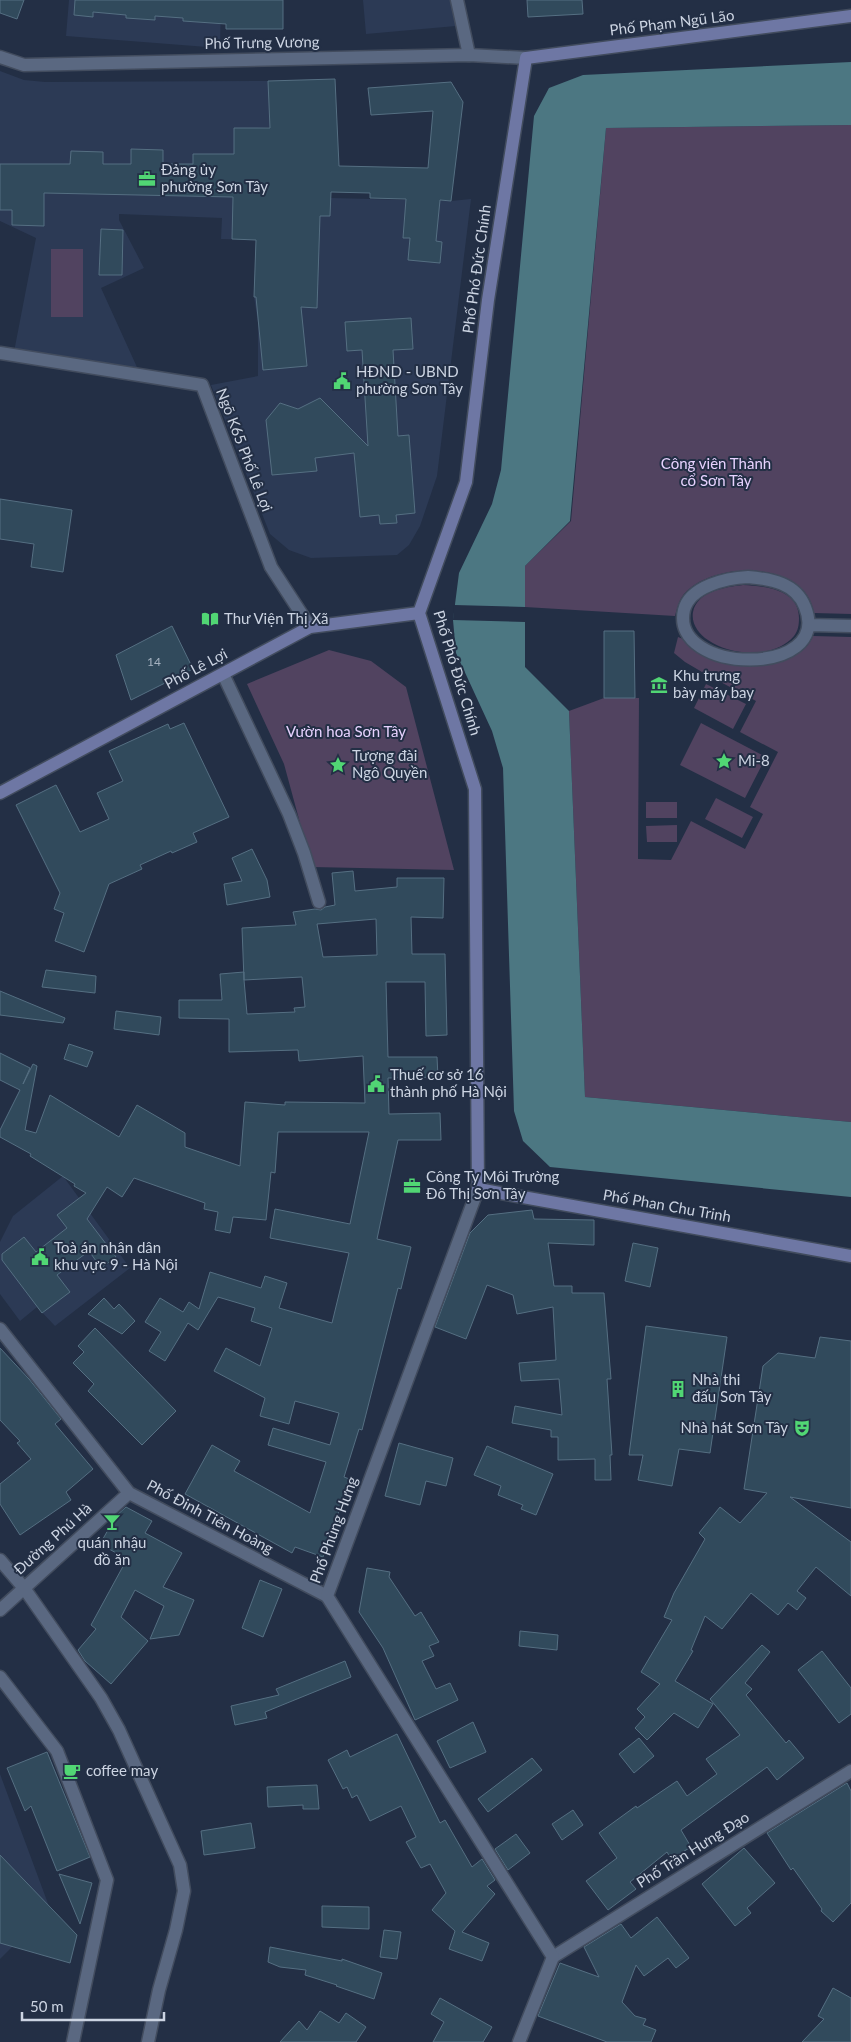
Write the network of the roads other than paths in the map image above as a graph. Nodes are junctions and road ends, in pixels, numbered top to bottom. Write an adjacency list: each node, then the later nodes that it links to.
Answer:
1 (457, 0): 3 (street)
2 (851, 16): 5 (main road, Phố Phạm Ngũ Lão)
3 (469, 55): 4 (street, Phố Trưng Vương); 5 (street, Phố Trưng Vương)
4 (0, 57)
5 (526, 58): 7 (main road, Phố Phó Đức Chính)
6 (0, 352): 10 (street, Ngõ K65 Phố Lê Lợi)
7 (419, 613): 10 (main road, Phố Lê Lợi); 14 (main road, Phố Phó Đức Chính)
8 (809, 625): 8 (street); 9 (street)
9 (851, 626)
10 (310, 627): 11 (main road, Phố Lê Lợi)
11 (223, 674): 12 (main road, Phố Lê Lợi); 13 (street)
12 (0, 792)
13 (320, 902)
14 (478, 1189): 15 (main road, Phố Phan Chu Trinh); 20 (street, Phố Phùng Hưng)
15 (851, 1256)
16 (0, 1329): 17 (street, Phố Đinh Tiên Hoàng)
17 (129, 1493): 19 (street, Đường Phú Hà); 20 (street, Phố Đinh Tiên Hoàng)
18 (0, 1560): 19 (street)
19 (24, 1588): 21 (street, Đường Phú Hà); 26 (street)
20 (327, 1596): 24 (street, Phố Phùng Hưng)
21 (0, 1610)
22 (0, 1677): 25 (street)
23 (851, 1771): 24 (street, Phố Trần Hưng Đạo)
24 (553, 1957): 27 (street)
25 (73, 2042)
26 (148, 2042)
27 (519, 2042)

